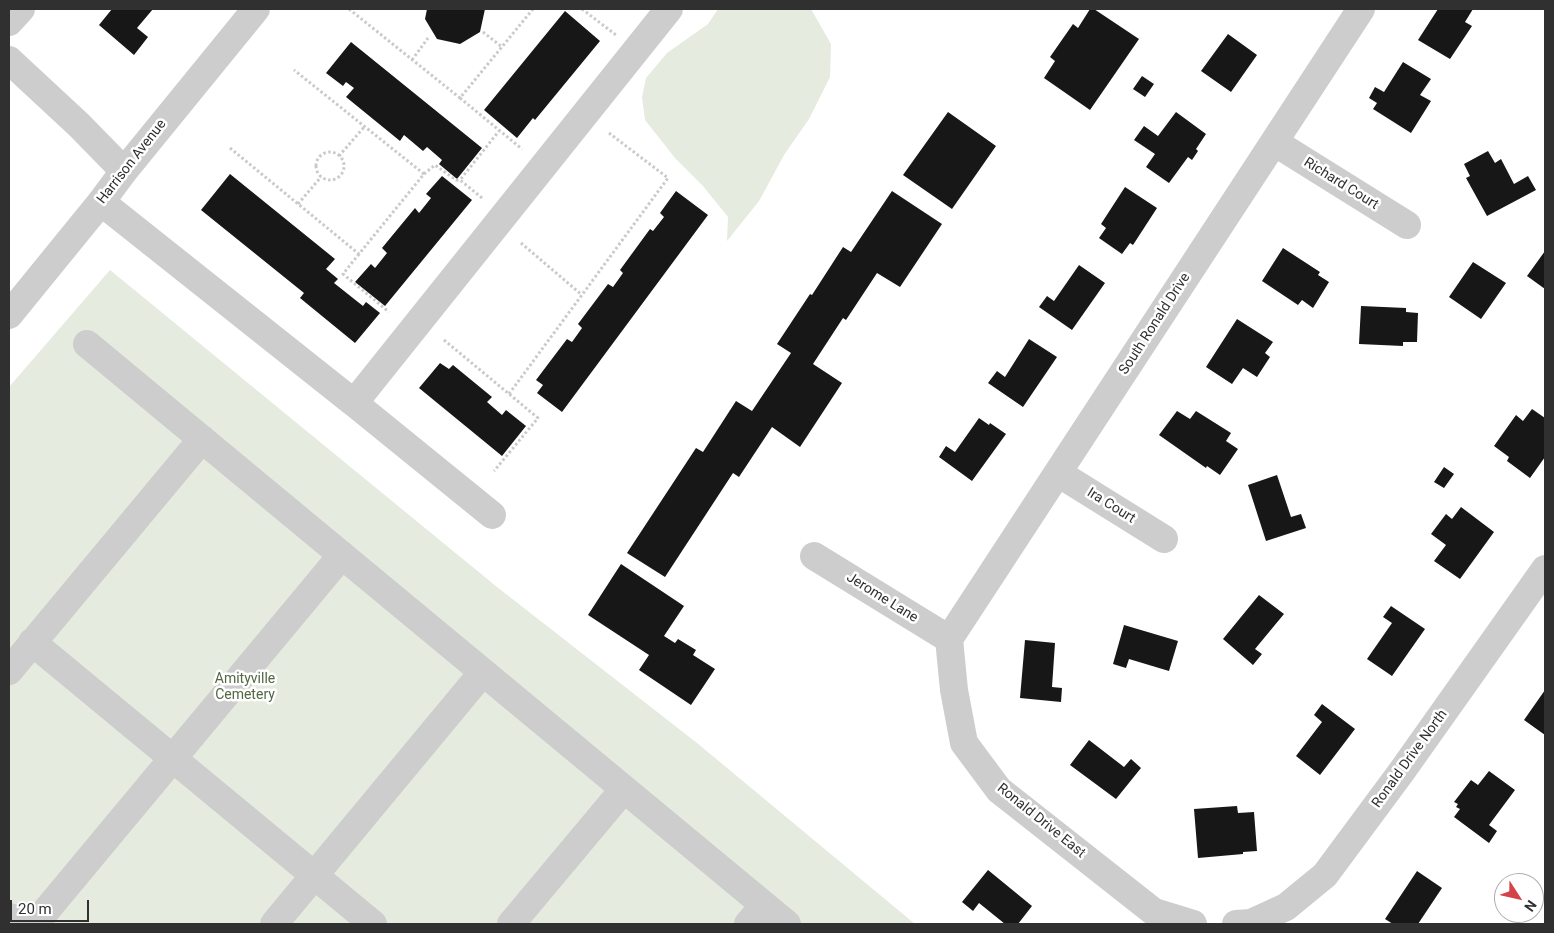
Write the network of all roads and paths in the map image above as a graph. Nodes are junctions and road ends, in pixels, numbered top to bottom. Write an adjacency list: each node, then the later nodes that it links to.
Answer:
1 (21, 9): 8 (street)
2 (256, 9): 24 (street, Harrison Avenue)
3 (349, 9): 14 (path)
4 (534, 9): 12 (path)
5 (582, 9): 10 (path)
6 (668, 9): 40 (street)
7 (1360, 9): 20 (street, South Ronald Drive)
8 (9, 22)
9 (483, 32): 12 (path)
10 (616, 36)
11 (428, 38): 14 (path)
12 (502, 47): 16 (path)
13 (9, 60): 24 (street)
14 (412, 60): 16 (path)
15 (294, 70): 17 (path)
16 (460, 98): 18 (path)
17 (365, 126): 23 (path); 25 (path)
18 (499, 130): 22 (path); 27 (path)
19 (610, 133): 34 (path)
20 (1274, 142): 31 (street, Richard Court); 43 (street, South Ronald Drive)
21 (230, 148): 30 (path)
22 (522, 149)
23 (339, 156): 26 (path); 26 (path)
24 (124, 171): 29 (street, Harrison Avenue)
25 (424, 174): 27 (path); 33 (path)
26 (321, 177): 30 (path)
27 (460, 180): 28 (path)
28 (482, 198)
29 (101, 202): 36 (street, Harrison Avenue); 40 (street)
30 (298, 204): 33 (path)
31 (1408, 225)
32 (522, 243): 34 (path)
33 (359, 254): 35 (path)
34 (582, 295): 39 (path)
35 (389, 312)
36 (9, 315)
37 (444, 340): 39 (path)
38 (88, 344): 41 (street)
39 (509, 394): 42 (path)
40 (354, 404): 44 (street)
41 (202, 439): 46 (street); 50 (street)
42 (494, 471)
43 (1058, 473): 45 (street, Ira Court); 49 (street, South Ronald Drive)
44 (492, 515)
45 (1164, 539)
46 (342, 555): 52 (street); 53 (street)
47 (814, 556): 49 (street, Jerome Lane)
48 (1545, 569): 65 (street, Ronald Drive North)
49 (949, 639): 64 (street, Ronald Drive East)
50 (32, 642): 51 (street); 53 (street)
51 (9, 670)
52 (483, 672): 54 (street); 55 (street)
53 (172, 758): 55 (street); 59 (street)
54 (624, 789): 56 (street); 62 (street)
55 (314, 876): 60 (street); 61 (street)
56 (756, 915): 63 (street)
57 (9, 917): 58 (street)
58 (26, 924)
59 (34, 924)
60 (274, 924)
61 (373, 924)
62 (511, 924)
63 (786, 924)
64 (1193, 924)
65 (1243, 924)

